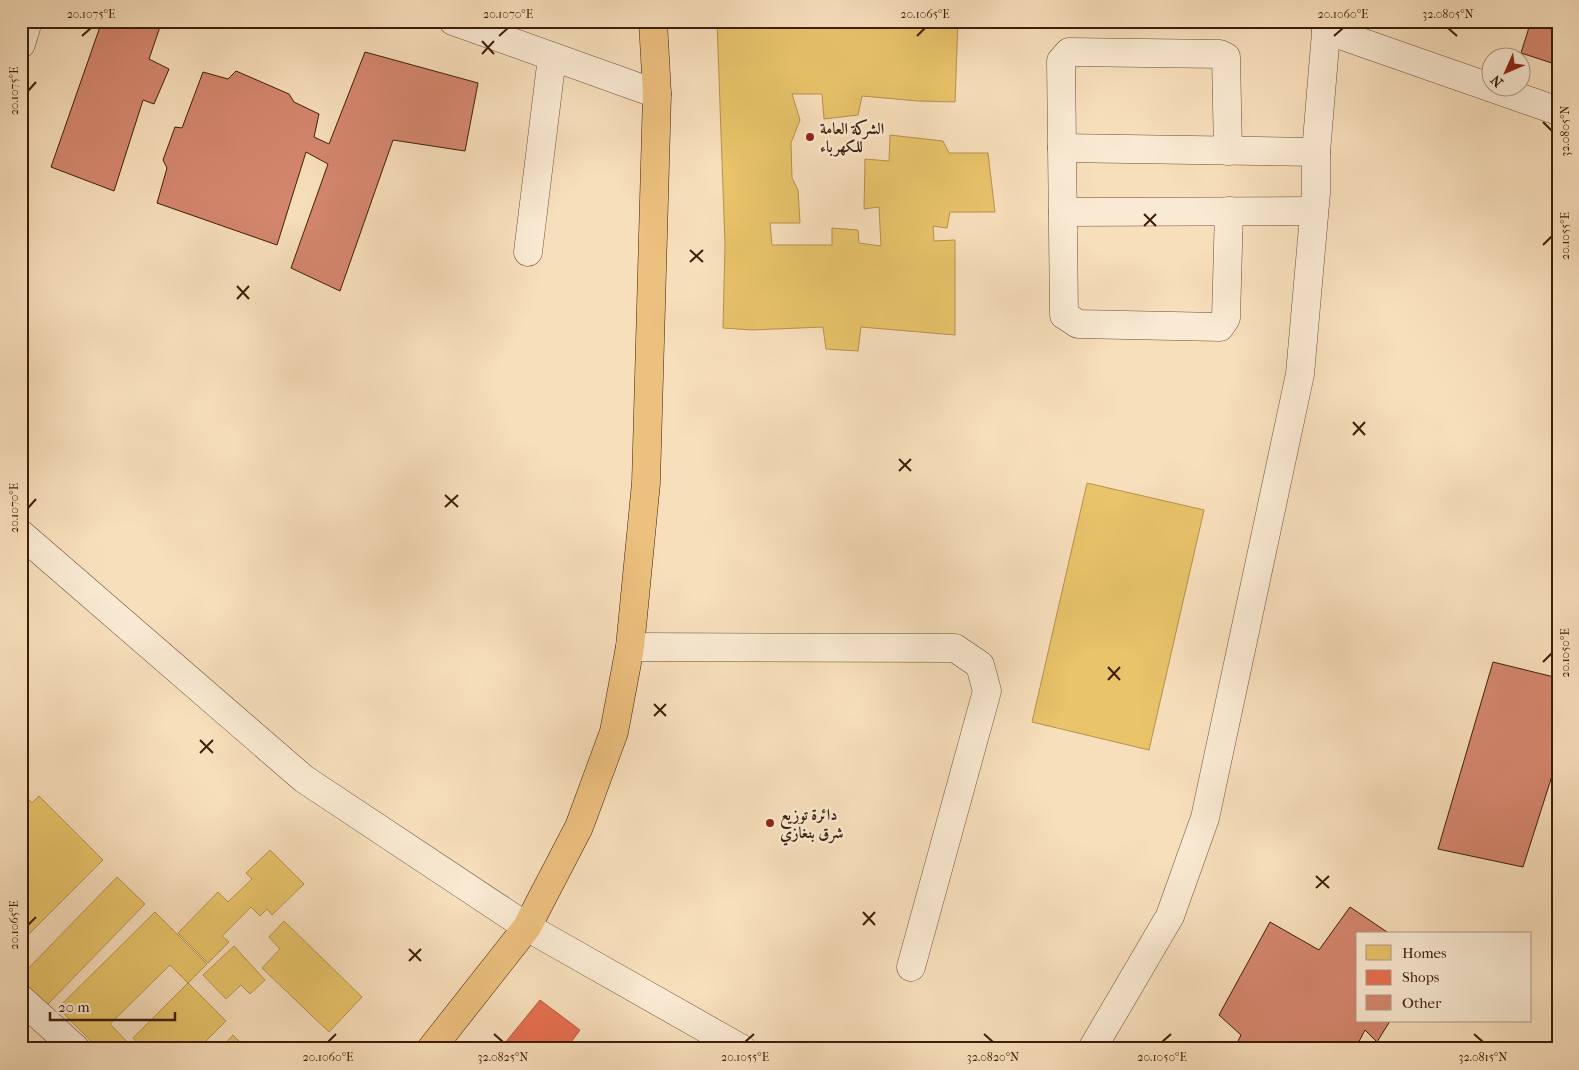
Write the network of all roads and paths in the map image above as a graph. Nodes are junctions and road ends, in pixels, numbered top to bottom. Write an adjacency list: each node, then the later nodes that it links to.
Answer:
1 (28, 21): 5 (street)
2 (453, 21): 6 (street)
3 (653, 21): 7 (main road)
4 (1326, 26): 8 (street); 11 (street)
5 (21, 44)
6 (552, 57): 7 (street); 15 (street)
7 (656, 94): 17 (main road)
8 (1558, 111)
9 (1062, 148): 10 (street); 10 (street); 14 (street)
10 (1228, 151): 11 (street)
11 (1316, 152): 13 (street)
12 (1229, 211): 13 (street); 14 (street); 14 (street)
13 (1314, 211): 24 (street)
14 (1063, 212)
15 (528, 252)
16 (21, 534): 18 (street)
17 (630, 647): 18 (main road); 19 (street)
18 (526, 927): 22 (main road); 23 (street)
19 (911, 966)
20 (21, 999): 21 (street)
21 (76, 1049)
22 (431, 1049)
23 (742, 1049)
24 (1092, 1049)

